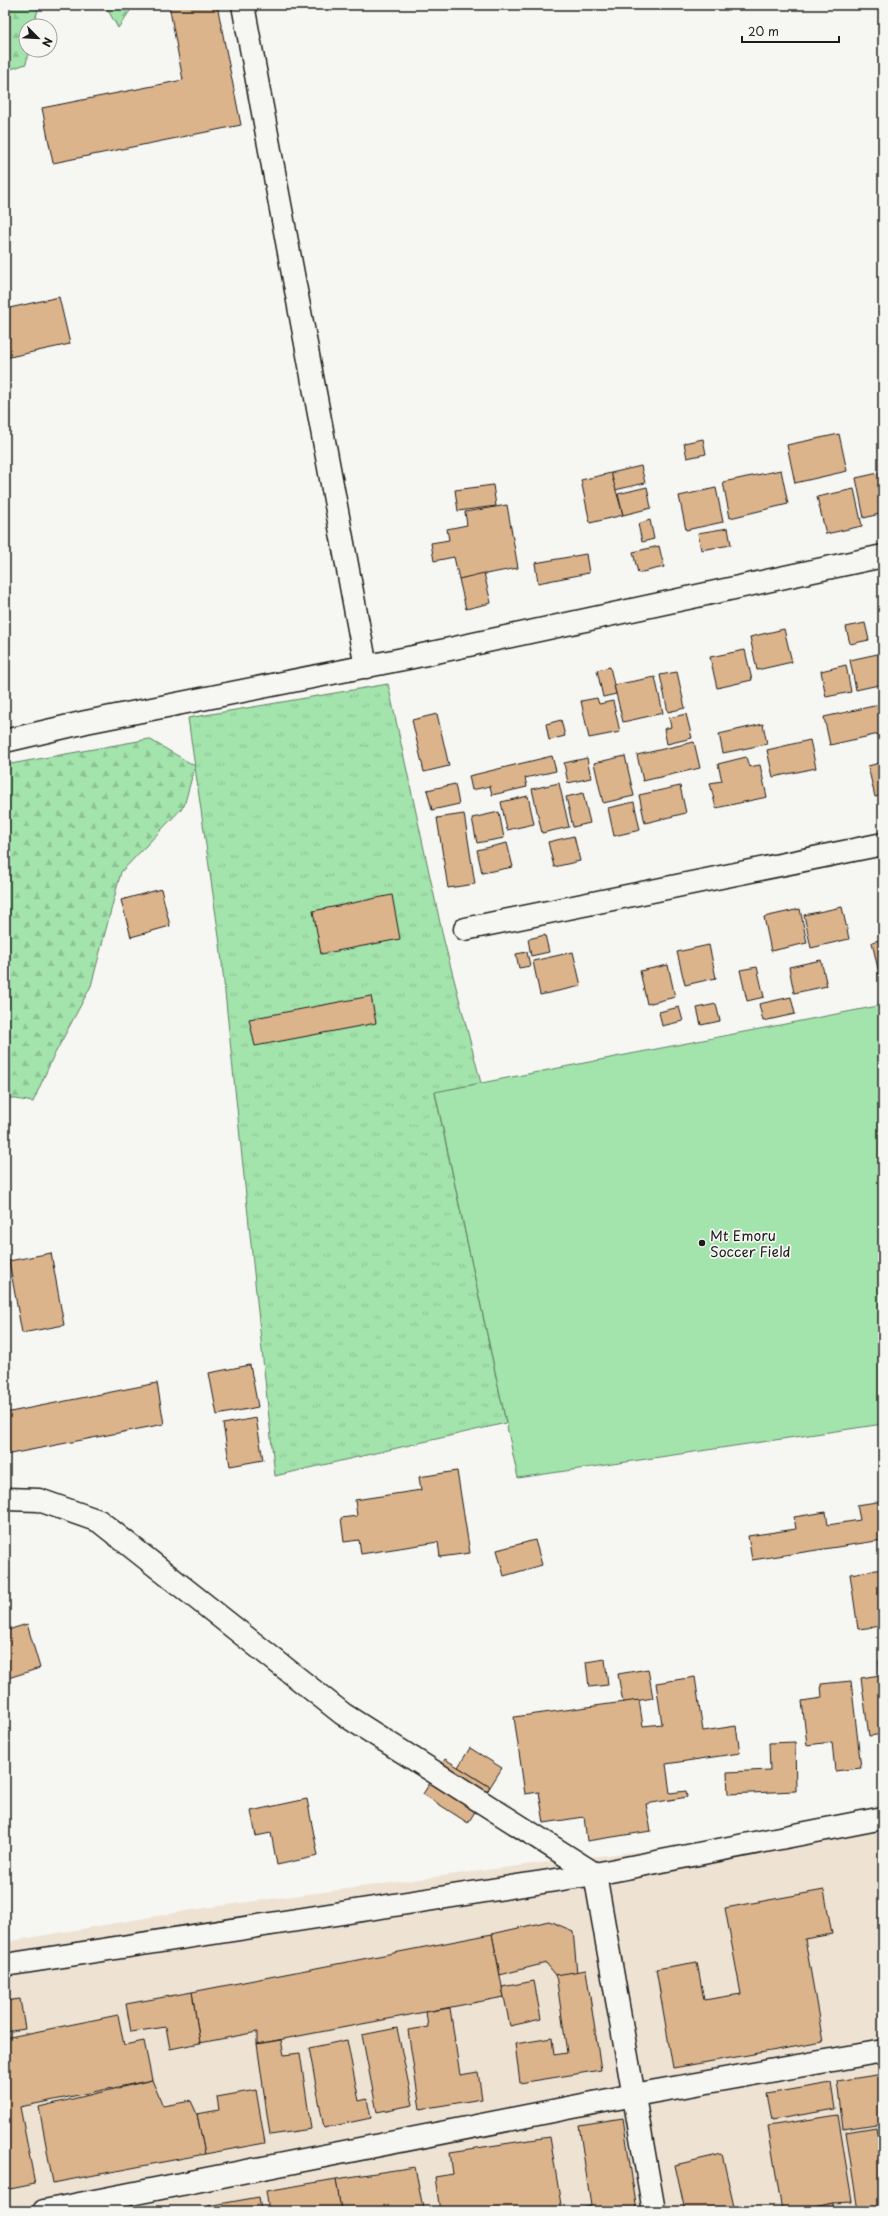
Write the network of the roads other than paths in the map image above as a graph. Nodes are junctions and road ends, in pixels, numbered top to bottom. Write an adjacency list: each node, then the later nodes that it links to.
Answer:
1 (243, 5): 3 (street)
2 (883, 556): 3 (street)
3 (366, 667): 4 (street)
4 (5, 741)
5 (883, 844): 6 (street)
6 (465, 929)
7 (5, 1499): 9 (street)
8 (883, 1818): 9 (street)
9 (595, 1874): 10 (street); 12 (street)
10 (5, 1964)
11 (883, 2051): 12 (street)
12 (634, 2095): 13 (street); 14 (street)
13 (44, 2211)
14 (654, 2211)

